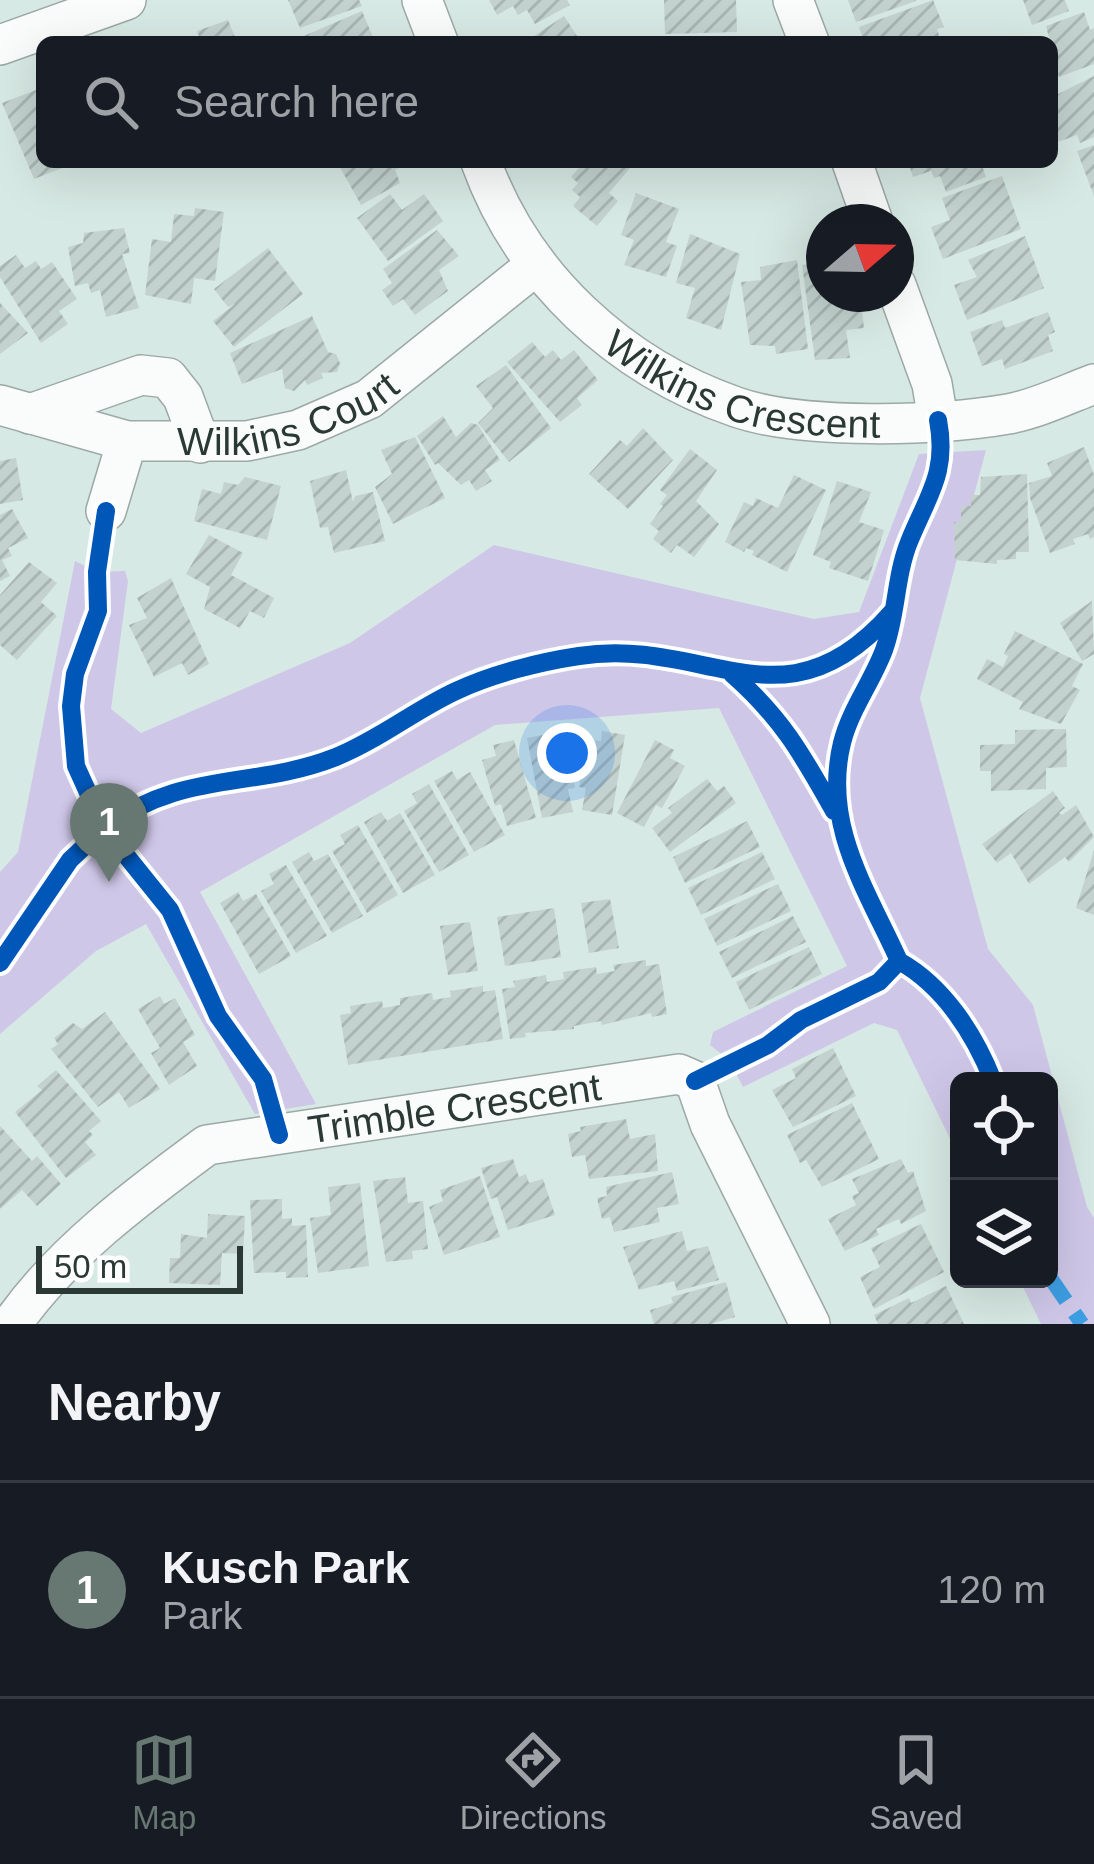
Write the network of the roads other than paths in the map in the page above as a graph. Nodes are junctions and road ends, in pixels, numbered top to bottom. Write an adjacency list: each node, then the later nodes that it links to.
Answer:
1 (126, 0): 6 (street)
2 (422, 0): 4 (street)
3 (794, 0): 5 (street)
4 (435, 36)
5 (806, 36)
6 (0, 45)
7 (484, 168): 10 (street, Wilkins Crescent)
8 (854, 168): 9 (street)
9 (867, 204)
10 (535, 266): 14 (street, Wilkins Crescent); 16 (street, Wilkins Court)
11 (906, 312): 14 (street)
12 (1094, 384): 14 (street, Wilkins Crescent)
13 (15, 409): 15 (street, Wilkins Court); 16 (street)
14 (938, 420)
15 (127, 440): 16 (street, Wilkins Court); 17 (street)
16 (200, 443)
17 (106, 511)
18 (12, 1324): 19 (street, Trimble Crescent)
19 (810, 1324)

